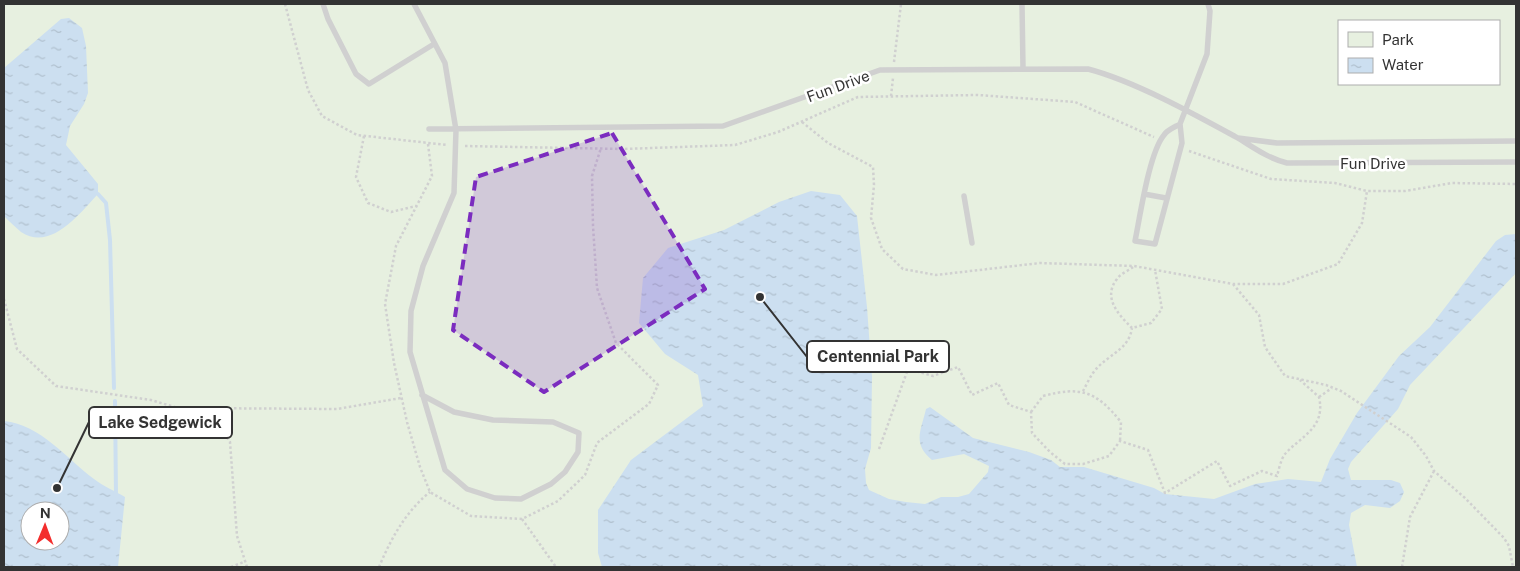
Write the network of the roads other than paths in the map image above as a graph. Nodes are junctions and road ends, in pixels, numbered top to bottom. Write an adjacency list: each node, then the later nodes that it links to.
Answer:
1 (323, 4): 5 (lane)
2 (414, 4): 5 (lane)
3 (1022, 4): 6 (lane)
4 (1208, 4): 7 (lane)
5 (434, 44): 10 (lane)
6 (1022, 68): 7 (lane, Fun Drive); 10 (lane, Fun Drive)
7 (1185, 111): 8 (lane); 11 (lane, Fun Drive)
8 (1180, 124): 14 (lane); 16 (lane)
9 (429, 129): 10 (lane, Fun Drive)
10 (456, 130): 18 (lane)
11 (1236, 138): 12 (lane, Fun Drive); 13 (lane, Fun Drive)
12 (1516, 141)
13 (1516, 162)
14 (1144, 194): 16 (lane); 16 (lane)
15 (964, 196): 17 (lane)
16 (1166, 198)
17 (972, 243)
18 (422, 395): 18 (lane)

